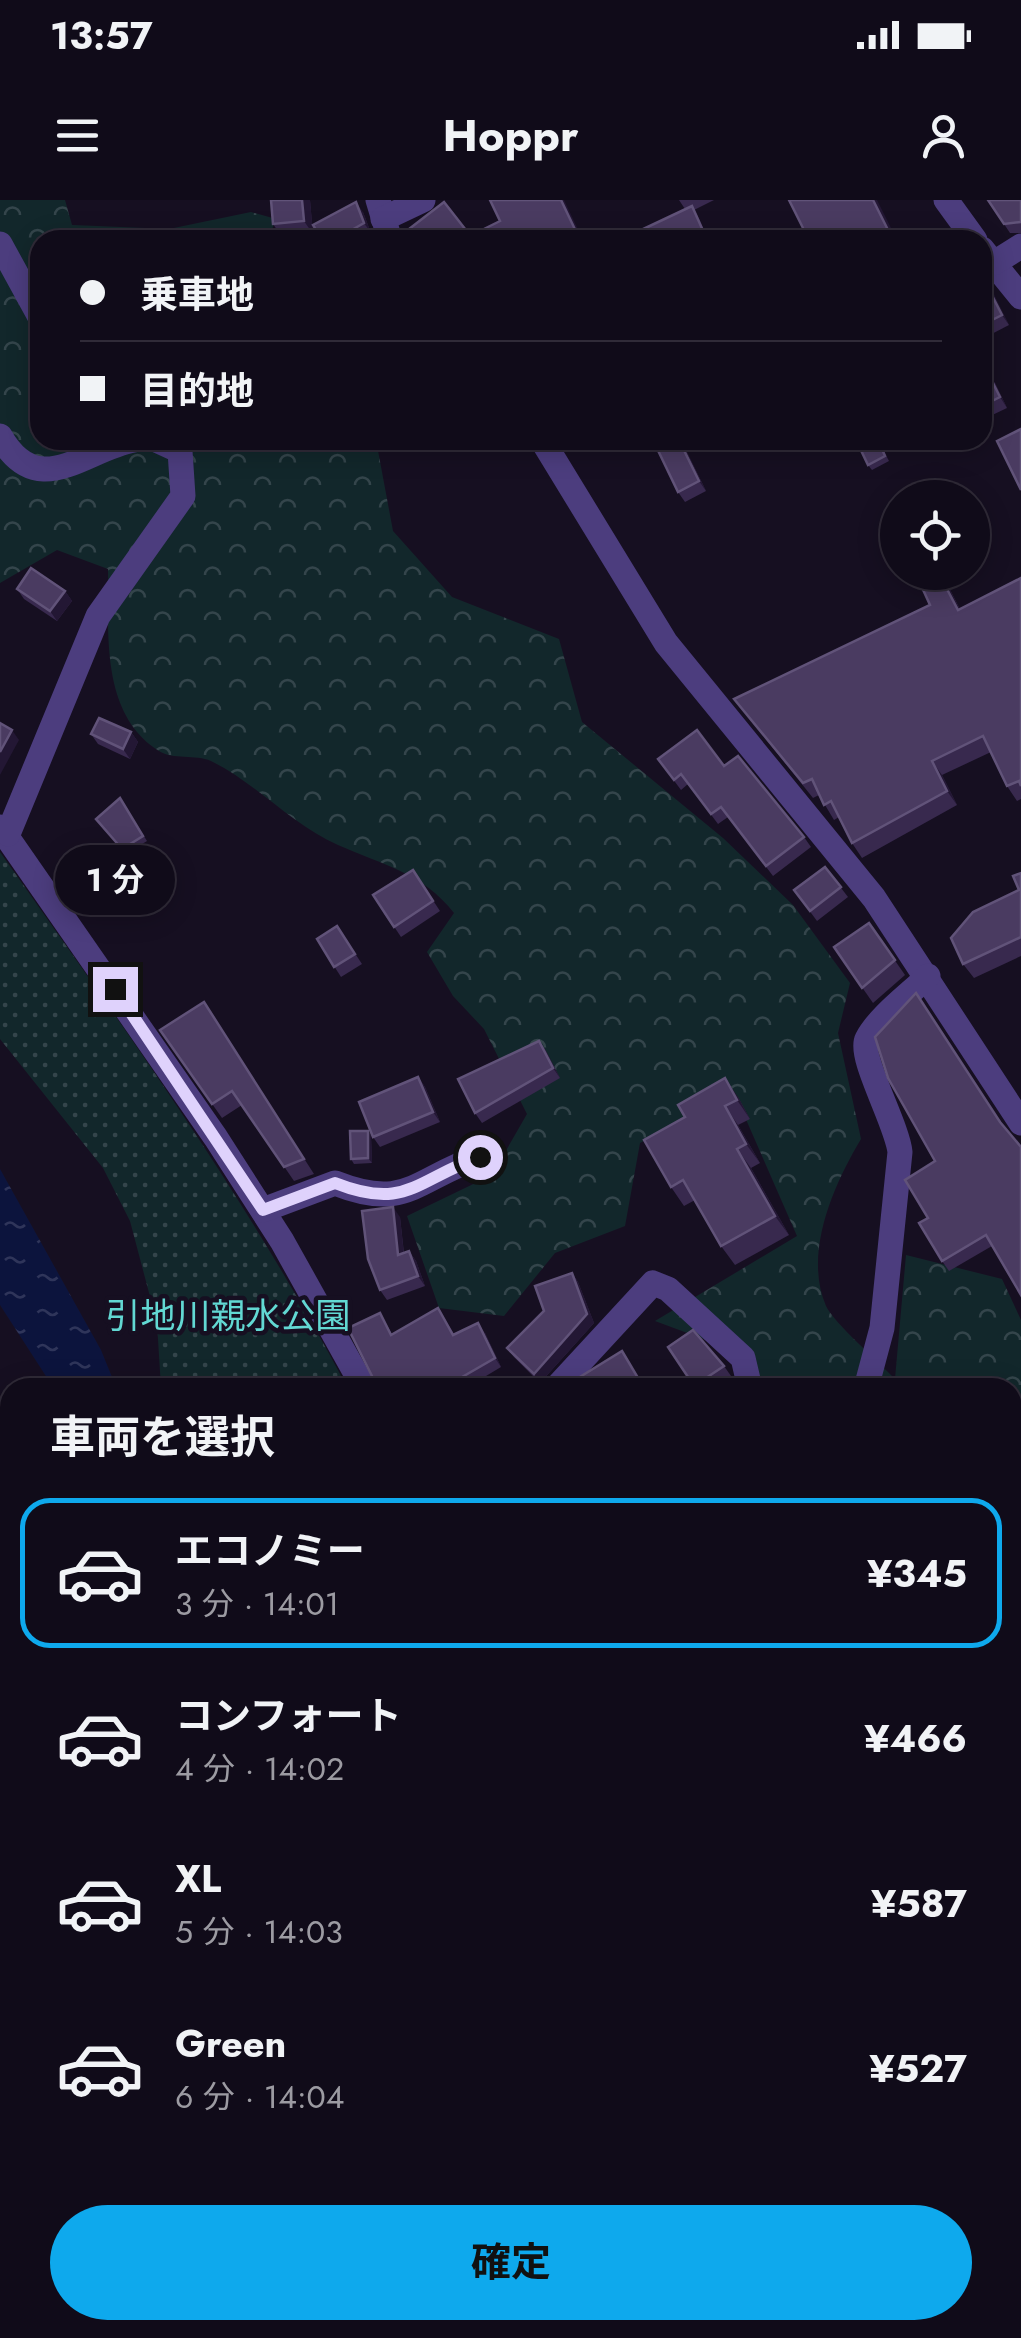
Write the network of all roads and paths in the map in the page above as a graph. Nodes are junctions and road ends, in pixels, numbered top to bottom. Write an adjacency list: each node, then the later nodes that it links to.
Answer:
1 (423, 200): 3 (street)
2 (946, 200): 4 (street)
3 (384, 220)
4 (968, 230)
5 (0, 244): 10 (street)
6 (1021, 246): 7 (street)
7 (992, 255)
8 (992, 261): 9 (street)
9 (1021, 296)
10 (30, 299)
11 (0, 436): 12 (street)
12 (109, 450)
13 (178, 450): 15 (street)
14 (548, 450): 16 (street)
15 (4, 830): 19 (street)
16 (928, 976): 17 (street); 23 (street)
17 (1021, 1122)
18 (480, 1157): 19 (street)
19 (263, 1210): 20 (street)
20 (358, 1378)
21 (565, 1378): 22 (street)
22 (748, 1378)
23 (869, 1378)

